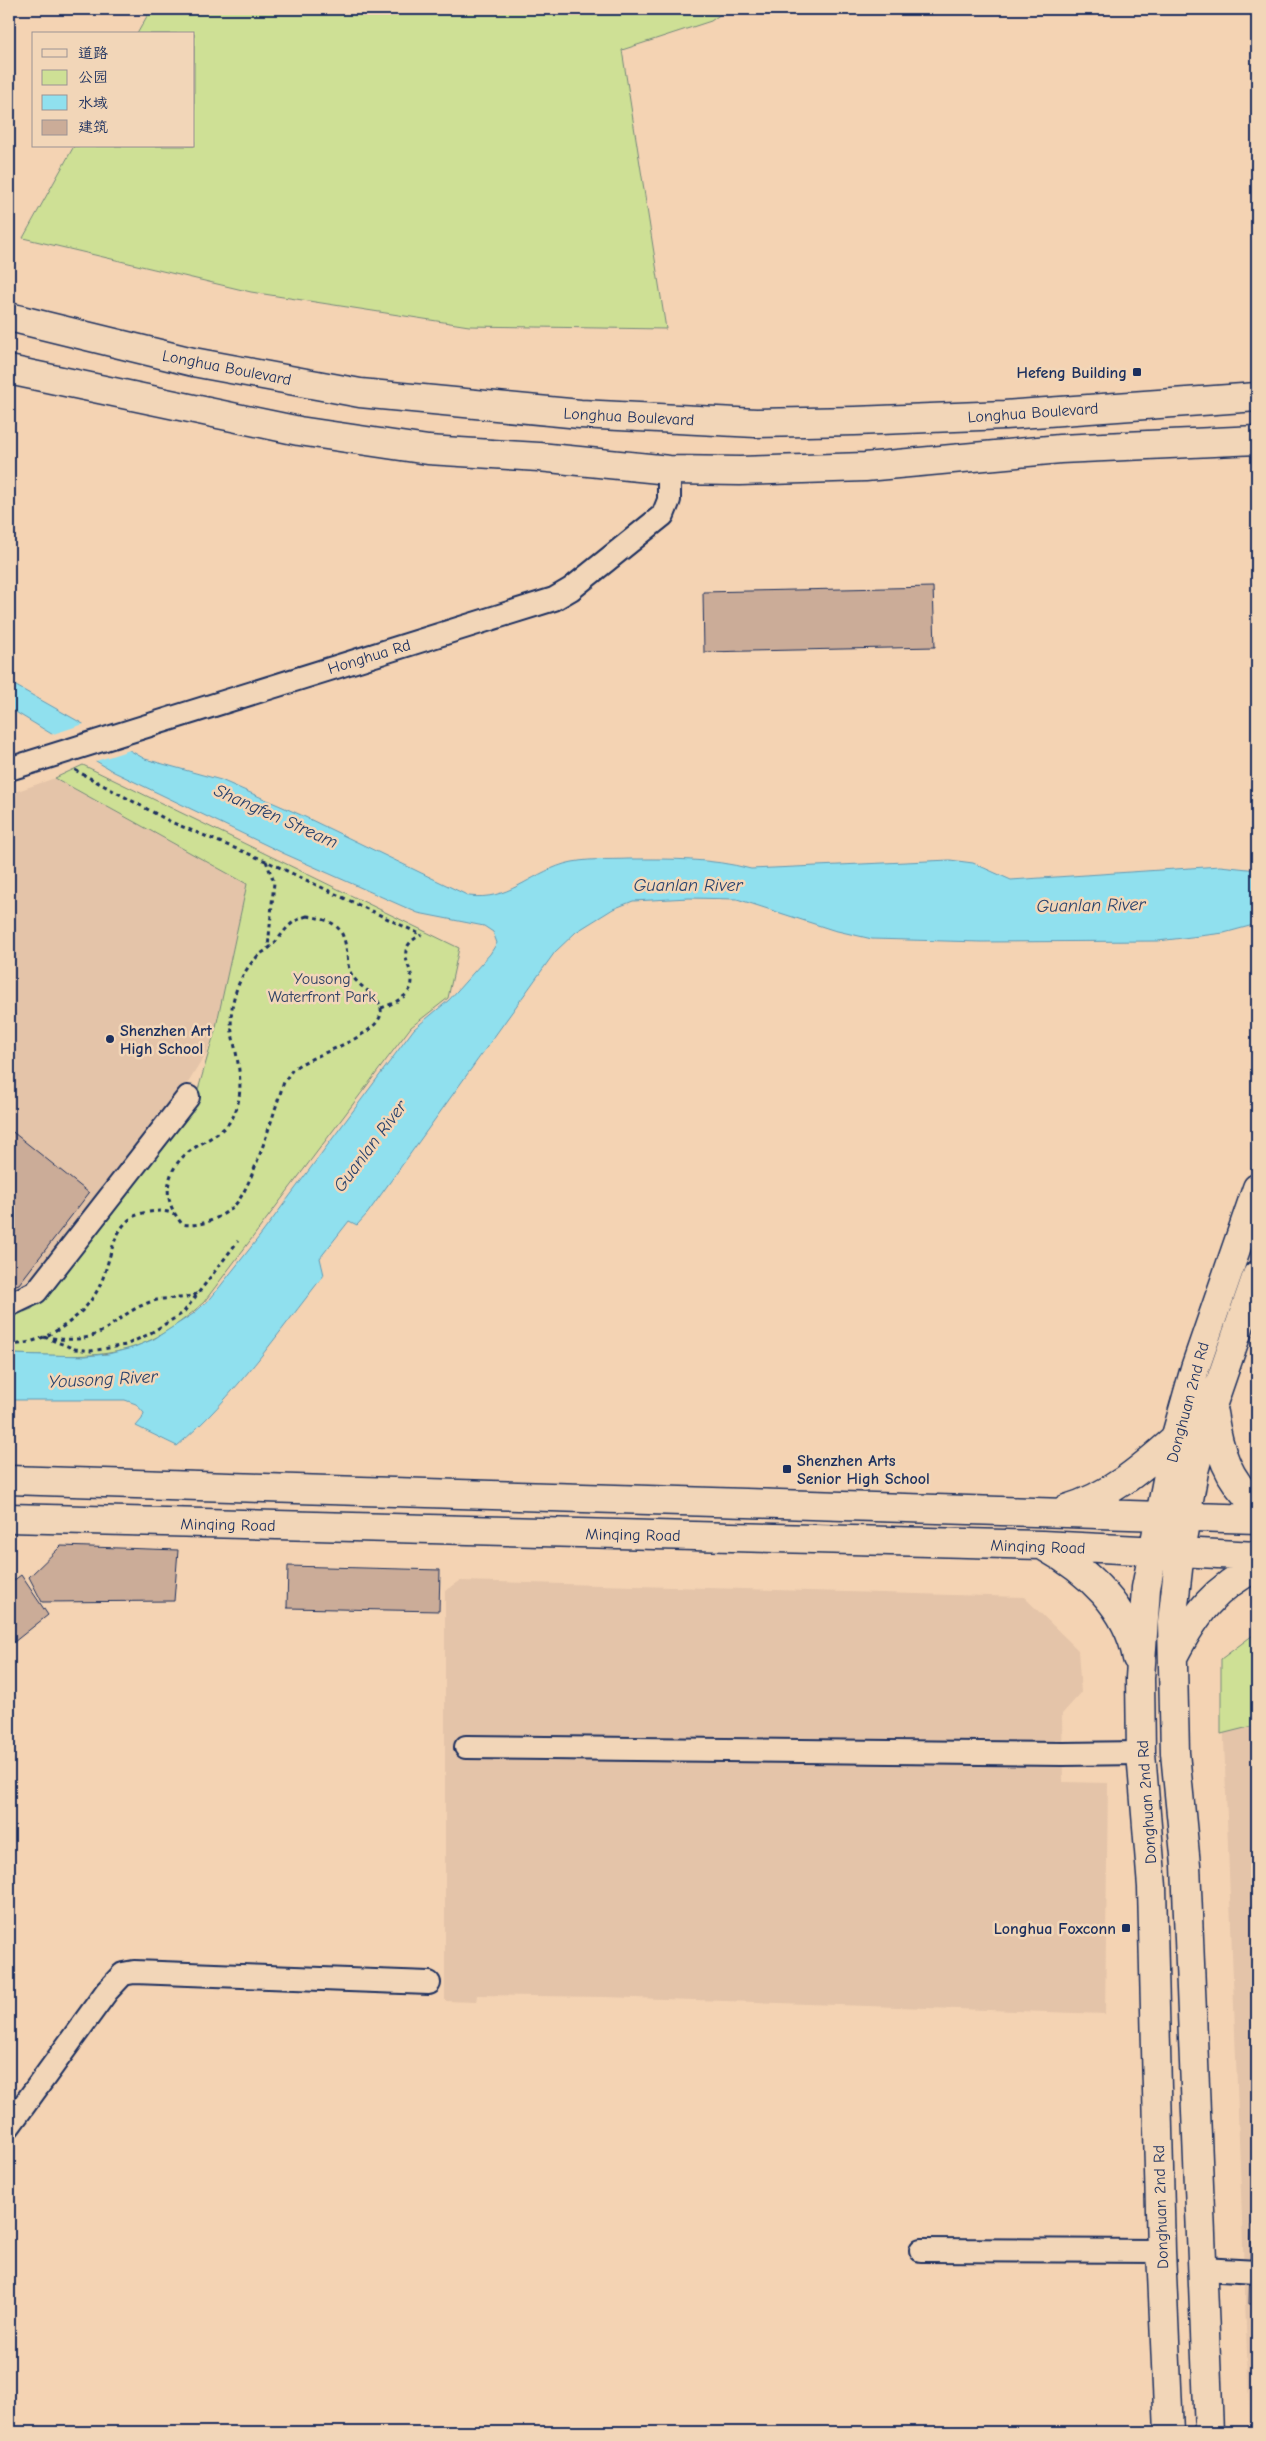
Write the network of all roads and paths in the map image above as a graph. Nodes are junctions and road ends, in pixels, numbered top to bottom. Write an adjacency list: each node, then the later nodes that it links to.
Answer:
1 (9, 317): 3 (main road, Longhua Boulevard)
2 (9, 370): 5 (main road)
3 (1257, 397)
4 (1257, 440): 5 (main road)
5 (669, 470): 7 (street, Honghua Rd)
6 (70, 768): 8 (path)
7 (9, 769)
8 (266, 861): 9 (path); 10 (path)
9 (267, 950): 10 (path); 13 (path)
10 (381, 1008): 13 (path)
11 (188, 1097): 17 (street)
12 (1257, 1188): 22 (main road, Donghuan 2nd Rd)
13 (174, 1214): 18 (path)
14 (238, 1240): 16 (path)
15 (1257, 1275): 21 (main road, Donghuan 2nd Rd)
16 (200, 1292): 18 (path); 18 (path)
17 (9, 1304)
18 (44, 1337): 20 (path)
19 (9, 1338): 20 (path)
20 (11, 1345)
21 (1212, 1406): 24 (main road); 26 (main road, Donghuan 2nd Rd)
22 (1175, 1439): 25 (main road); 26 (main road, Donghuan 2nd Rd)
23 (9, 1480): 25 (main road, Minqing Road)
24 (1257, 1506)
25 (1051, 1513): 26 (main road, Minqing Road)
26 (1173, 1516): 28 (main road, Minqing Road); 30 (main road, Donghuan 2nd Rd)
27 (9, 1518): 29 (main road, Minqing Road)
28 (1257, 1519)
29 (1042, 1545): 30 (main road, Minqing Road); 34 (main road)
30 (1167, 1551): 31 (main road, Minqing Road); 33 (main road, Donghuan 2nd Rd); 34 (main road, Donghuan 2nd Rd)
31 (1257, 1556)
32 (1257, 1567): 33 (main road)
33 (1172, 1658): 41 (main road, Donghuan 2nd Rd)
34 (1140, 1678): 36 (main road, Donghuan 2nd Rd)
35 (466, 1747): 36 (street)
36 (1141, 1752): 40 (main road, Donghuan 2nd Rd)
37 (429, 1983): 38 (street)
38 (9, 2126)
39 (921, 2250): 40 (street)
40 (1161, 2251): 43 (main road, Donghuan 2nd Rd)
41 (1202, 2269): 42 (street); 44 (main road, Donghuan 2nd Rd)
42 (1257, 2272)
43 (1169, 2432)
44 (1209, 2432)

